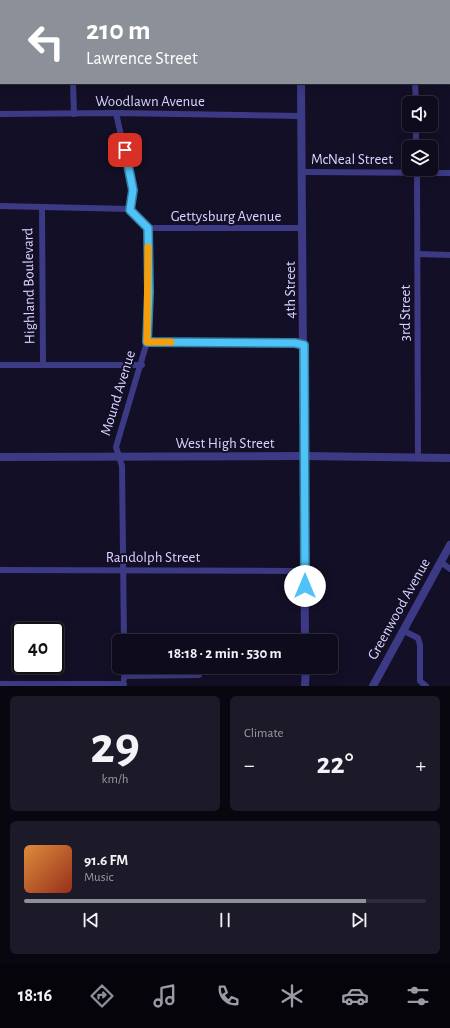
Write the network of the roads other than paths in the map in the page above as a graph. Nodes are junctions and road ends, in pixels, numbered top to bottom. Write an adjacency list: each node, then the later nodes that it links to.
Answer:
1 (79, 0): 2 (street)
2 (301, 0)
3 (73, 84): 9 (street)
4 (301, 84): 10 (street, 4th Street)
5 (415, 84): 6 (street)
6 (416, 96)
7 (116, 113): 9 (street, Woodlawn Avenue); 10 (street, Woodlawn Avenue); 18 (street)
8 (0, 114): 9 (street, Woodlawn Avenue)
9 (74, 114)
10 (301, 116): 12 (street, 4th Street)
11 (402, 171): 12 (street, McNeal Street)
12 (303, 172): 20 (street, 4th Street)
13 (438, 172): 14 (street, McNeal Street)
14 (450, 173)
15 (417, 176): 21 (street, 3rd Street)
16 (0, 206): 17 (street)
17 (42, 207): 18 (street); 25 (street, Highland Boulevard)
18 (130, 210): 19 (street)
19 (148, 228): 20 (street, Gettysburg Avenue); 23 (street, Mound Avenue)
20 (303, 228): 24 (street, 4th Street)
21 (418, 254): 22 (street); 31 (street, 3rd Street)
22 (450, 256)
23 (147, 342): 24 (street); 27 (street, Mound Avenue)
24 (304, 345): 29 (street, 4th Street)
25 (43, 364): 26 (street); 27 (street)
26 (0, 365)
27 (142, 365): 28 (street, Mound Avenue)
28 (119, 456): 29 (street, West High Street); 30 (street, West High Street); 36 (street, Mound Avenue)
29 (304, 456): 31 (street, West High Street); 38 (street, 4th Street)
30 (0, 457)
31 (418, 458): 32 (street, West High Street)
32 (450, 458)
33 (450, 545): 34 (street, Greenwood Avenue)
34 (441, 562): 37 (street); 39 (street, Greenwood Avenue)
35 (0, 570): 36 (street, Randolph Street)
36 (123, 570): 38 (street, Randolph Street); 40 (street, Mound Avenue)
37 (450, 570)
38 (305, 573): 41 (street, 4th Street)
39 (404, 631): 48 (street, Greenwood Avenue); 49 (street)
40 (124, 634)
41 (305, 634)
42 (306, 674): 47 (street)
43 (199, 675): 44 (street)
44 (125, 676): 46 (street)
45 (0, 684): 46 (street)
46 (124, 685)
47 (306, 686)
48 (373, 686)
49 (425, 686)

